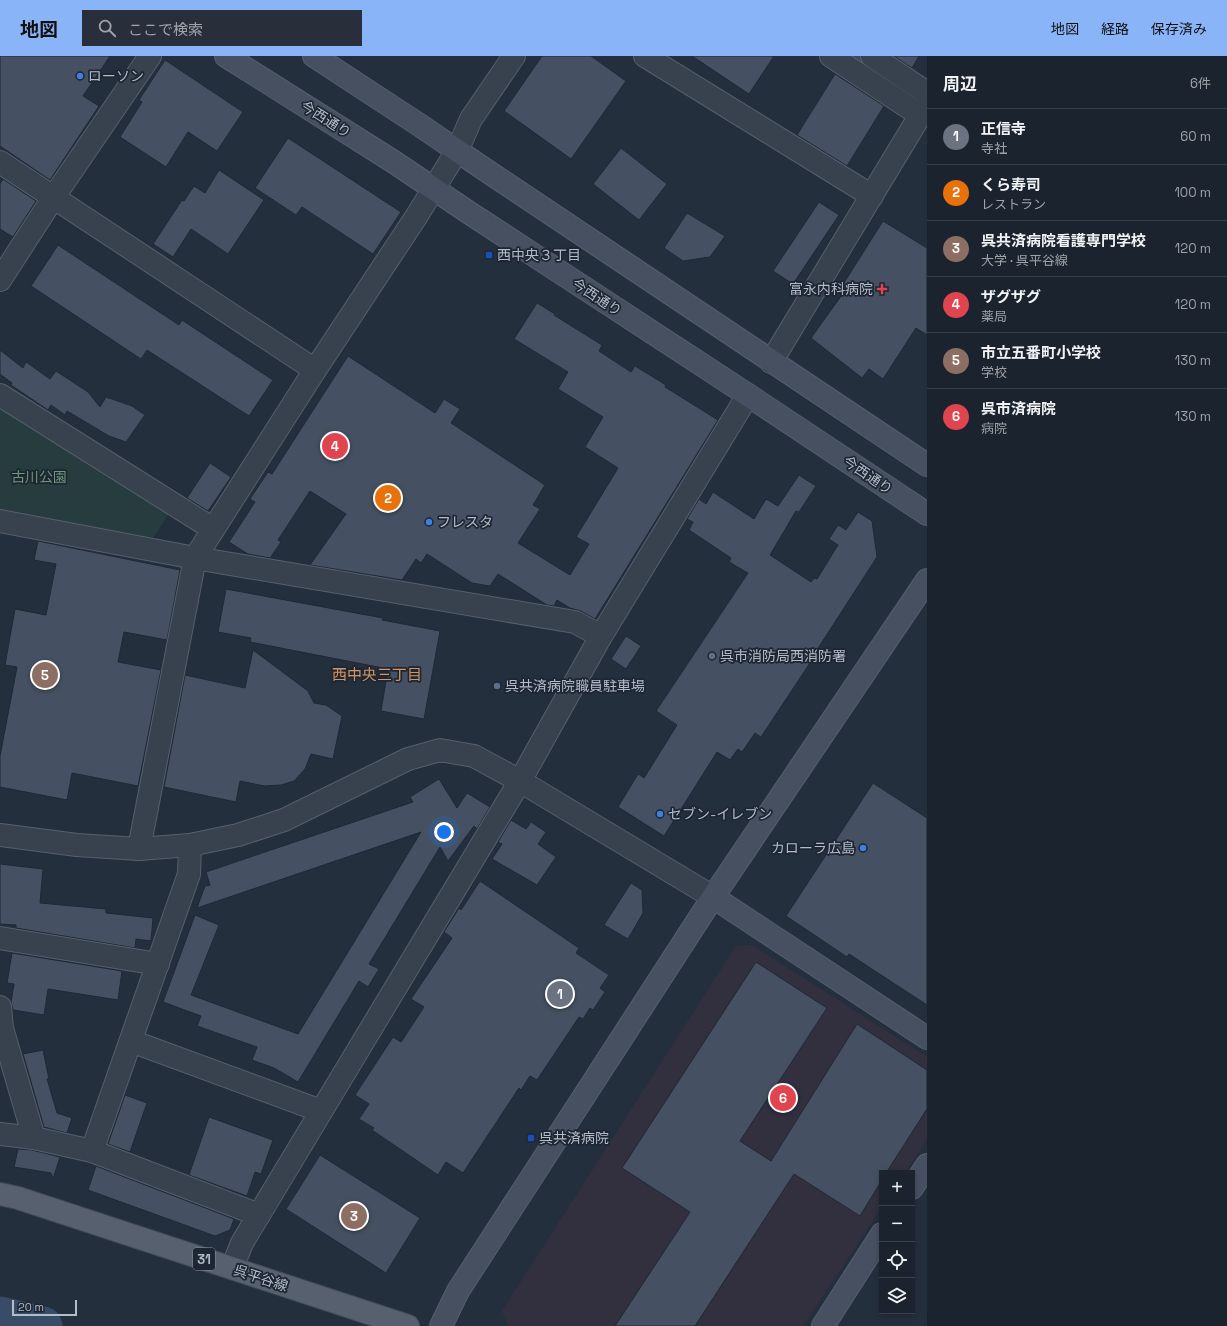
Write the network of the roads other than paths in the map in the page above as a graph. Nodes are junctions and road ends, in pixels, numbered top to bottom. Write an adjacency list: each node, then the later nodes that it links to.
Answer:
1 (150, 56): 14 (street)
2 (226, 56): 12 (street, 今西通り)
3 (314, 56): 10 (street)
4 (514, 56): 10 (street)
5 (645, 56): 13 (street)
6 (831, 56): 9 (street)
7 (872, 56): 8 (street)
8 (927, 93)
9 (923, 110): 13 (street)
10 (457, 151): 12 (street); 16 (street)
11 (0, 162): 14 (street)
12 (433, 189): 17 (street); 19 (street, 今西通り)
13 (872, 196): 16 (street)
14 (53, 198): 15 (street); 17 (street)
15 (0, 280)
16 (772, 362): 20 (street)
17 (314, 370): 23 (street)
18 (0, 395): 23 (street)
19 (748, 395): 21 (street, 今西通り); 26 (street)
20 (927, 465)
21 (927, 514)
22 (0, 521): 24 (street)
23 (213, 529): 24 (street)
24 (195, 558): 26 (street); 30 (street)
25 (927, 580): 31 (street)
26 (601, 636): 27 (street)
27 (520, 781): 29 (street); 31 (street); 37 (street)
28 (0, 835): 30 (street)
29 (190, 845): 30 (street); 33 (street)
30 (139, 849)
31 (713, 897): 35 (street); 48 (street)
32 (0, 938): 33 (street)
33 (158, 964): 36 (street)
34 (1, 1021): 39 (street)
35 (927, 1038)
36 (131, 1041): 37 (street); 40 (street)
37 (321, 1111): 44 (street)
38 (0, 1134): 39 (street)
39 (34, 1138): 40 (street)
40 (92, 1151): 44 (street)
41 (927, 1165): 42 (street)
42 (915, 1183)
43 (0, 1194): 46 (main road, 呉平谷線 / 31)
44 (259, 1215): 46 (street)
45 (879, 1239): 49 (street)
46 (232, 1268): 47 (main road, 呉平谷線 / 31)
47 (408, 1326)
48 (441, 1326)
49 (823, 1326)

